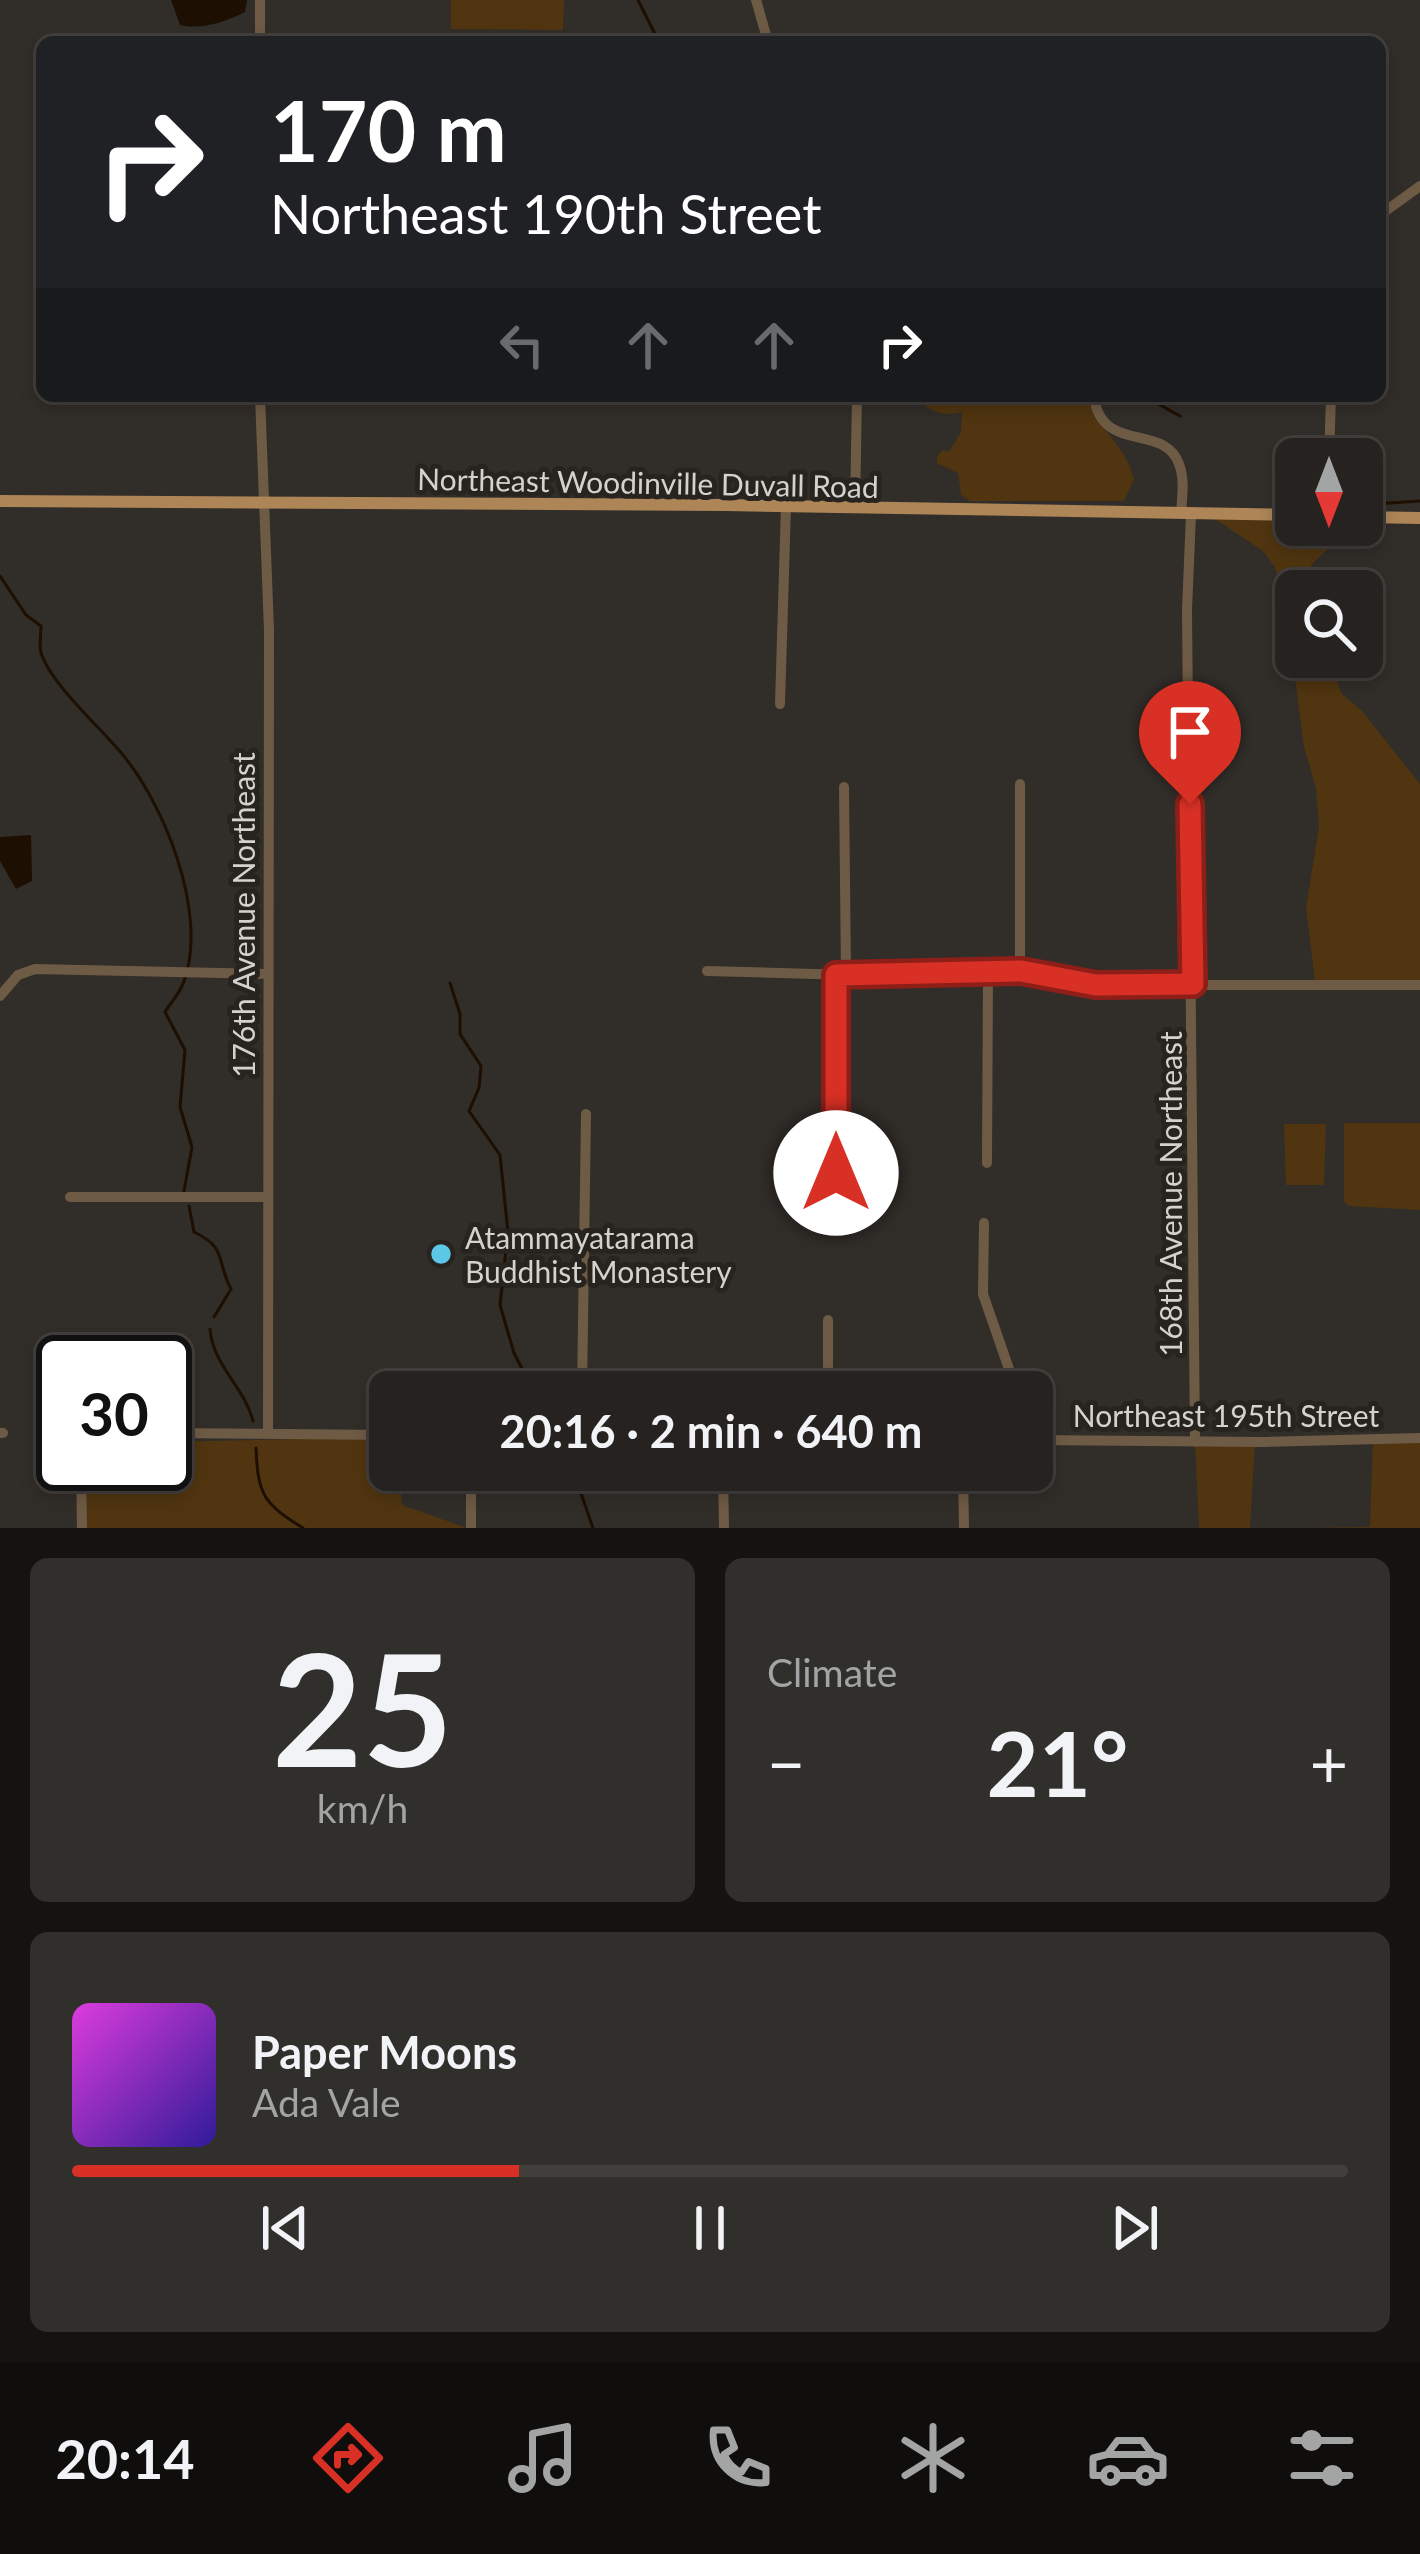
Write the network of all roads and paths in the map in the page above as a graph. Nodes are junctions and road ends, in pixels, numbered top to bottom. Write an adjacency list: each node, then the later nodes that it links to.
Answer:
1 (260, 0): 3 (street)
2 (756, 0): 4 (street)
3 (260, 36)
4 (766, 36)
5 (1420, 186): 6 (street)
6 (1386, 211)
7 (260, 402): 13 (street, 176th Avenue Northeast)
8 (856, 402): 15 (street)
9 (1095, 402): 16 (street, 168th Avenue Northeast)
10 (1331, 402): 11 (street)
11 (1330, 438)
12 (0, 501): 13 (main road, Northeast Woodinville Duvall Road)
13 (267, 502): 14 (main road, Northeast Woodinville Duvall Road); 26 (street, 176th Avenue Northeast)
14 (786, 506): 15 (main road, Northeast Woodinville Duvall Road); 20 (street)
15 (855, 508): 16 (main road, Northeast Woodinville Duvall Road)
16 (1186, 513): 17 (main road, Northeast Woodinville Duvall Road); 28 (street, 168th Avenue Northeast)
17 (1275, 515)
18 (1383, 517): 19 (main road)
19 (1420, 518)
20 (780, 704)
21 (1020, 784): 24 (street)
22 (844, 787): 27 (street)
23 (707, 971): 27 (street)
24 (1021, 971): 25 (street); 28 (street)
25 (988, 973): 27 (street); 32 (street)
26 (267, 974): 30 (street); 35 (street, 176th Avenue Northeast)
27 (841, 975): 33 (street)
28 (1193, 984): 29 (street); 46 (street, 168th Avenue Northeast)
29 (1420, 985)
30 (0, 996)
31 (586, 1114): 38 (street)
32 (987, 1163)
33 (836, 1173)
34 (70, 1197): 35 (street)
35 (266, 1197): 42 (street, 176th Avenue Northeast)
36 (984, 1223): 40 (street)
37 (828, 1320): 39 (street)
38 (582, 1371)
39 (827, 1371)
40 (1010, 1371)
41 (192, 1433): 42 (street)
42 (268, 1434): 43 (street)
43 (369, 1435)
44 (1420, 1438): 46 (street, Northeast 195th Street)
45 (1053, 1439): 46 (street, Northeast 195th Street)
46 (1196, 1442)
47 (81, 1491): 51 (street)
48 (471, 1491): 52 (street)
49 (723, 1491): 53 (street)
50 (963, 1491): 54 (street)
51 (82, 1528)
52 (471, 1528)
53 (724, 1528)
54 (964, 1528)

